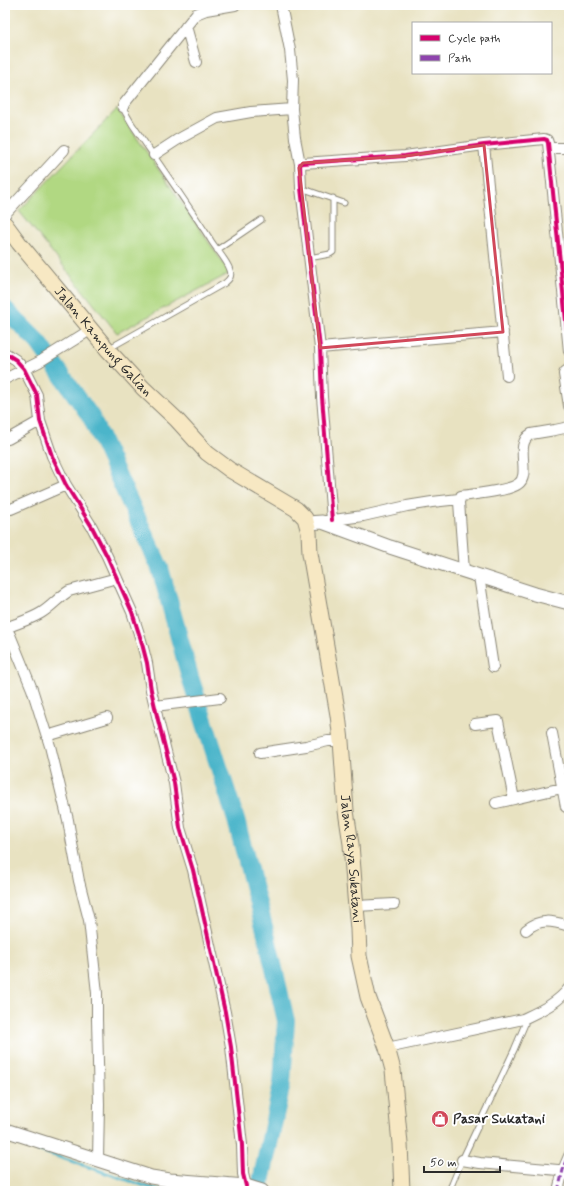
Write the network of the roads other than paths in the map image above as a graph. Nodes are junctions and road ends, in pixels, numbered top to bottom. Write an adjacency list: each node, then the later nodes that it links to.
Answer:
1 (235, 5): 3 (street)
2 (281, 5): 6 (street)
3 (186, 26): 4 (street); 5 (street)
4 (196, 62)
5 (123, 107): 11 (lane)
6 (292, 109): 11 (street); 12 (street)
7 (484, 145): 8 (street); 12 (street); 22 (street)
8 (549, 148): 9 (street); 25 (street)
9 (569, 148)
10 (64, 150): 16 (street)
11 (154, 155): 19 (lane)
12 (300, 164): 13 (street)
13 (301, 188): 14 (lane); 20 (street)
14 (333, 198): 15 (lane); 20 (lane)
15 (344, 203)
16 (5, 214)
17 (261, 220): 19 (lane)
18 (5, 224): 21 (main road, Jalan Kampung Galian)
19 (217, 250): 24 (lane)
20 (309, 258): 23 (street)
21 (90, 330): 24 (main road, Jalan Kampung Galian); 27 (street)
22 (502, 332): 23 (street); 29 (street)
23 (320, 348): 38 (street)
24 (108, 350): 38 (main road, Jalan Kampung Galian)
25 (569, 351)
26 (5, 353): 27 (street)
27 (24, 369): 30 (street); 32 (street)
28 (569, 369): 31 (street)
29 (507, 376)
30 (5, 379)
31 (569, 406)
32 (40, 420): 34 (street); 35 (street)
33 (569, 426): 36 (street)
34 (8, 439)
35 (66, 485): 37 (street); 41 (street)
36 (459, 499): 38 (street); 39 (street)
37 (11, 509)
38 (320, 522): 39 (street); 51 (main road, Jalan Raya Sukatani)
39 (464, 571): 40 (street)
40 (479, 576): 42 (street); 44 (street)
41 (117, 578): 43 (street); 46 (street)
42 (569, 603)
43 (6, 626): 50 (street)
44 (493, 667)
45 (220, 698): 46 (street)
46 (155, 706): 69 (street)
47 (107, 718): 50 (street)
48 (475, 724): 54 (street)
49 (552, 733): 53 (street)
50 (47, 736): 66 (street)
51 (341, 741): 52 (street); 58 (main road, Jalan Raya Sukatani)
52 (260, 753)
53 (562, 788): 54 (street); 56 (street)
54 (514, 799): 55 (street)
55 (496, 803)
56 (569, 808)
57 (394, 904): 58 (street)
58 (356, 906): 63 (main road, Jalan Raya Sukatani)
59 (569, 926): 60 (street)
60 (526, 930)
61 (569, 988): 62 (street)
62 (524, 1019): 63 (street); 67 (lane)
63 (388, 1048): 70 (main road, Jalan Raya Sukatani)
64 (5, 1130): 66 (street)
65 (569, 1156): 68 (street)
66 (98, 1160): 69 (street)
67 (462, 1160): 68 (street); 71 (lane)
68 (566, 1170): 72 (street)
69 (247, 1188)
70 (402, 1191)
71 (445, 1191)
72 (558, 1191)

